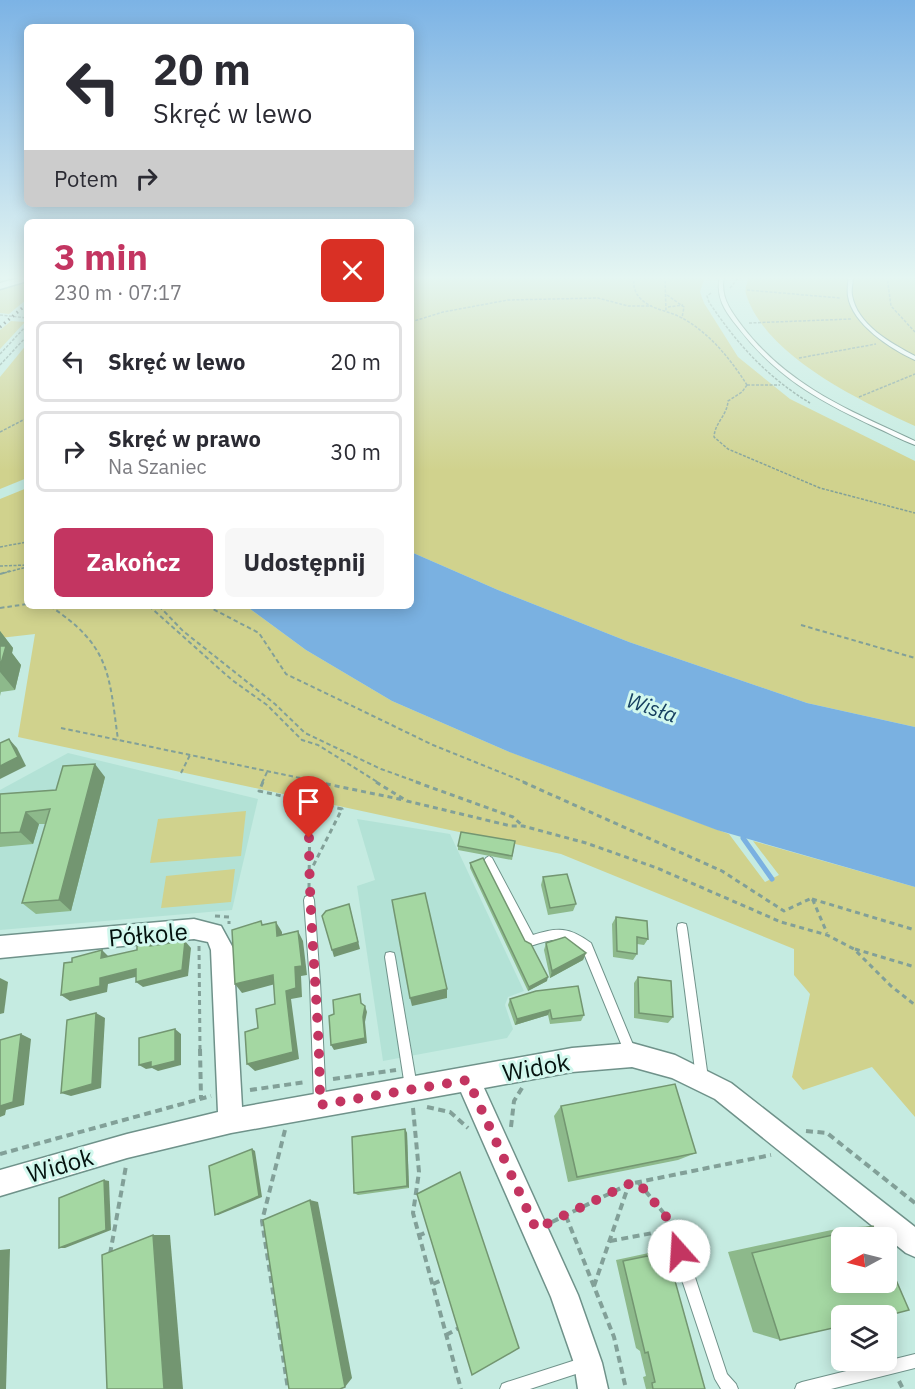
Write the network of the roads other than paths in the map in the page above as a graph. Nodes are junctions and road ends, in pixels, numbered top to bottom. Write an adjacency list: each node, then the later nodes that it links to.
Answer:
1 (749, 341): 4 (lane)
2 (888, 341): 3 (lane)
3 (915, 358)
4 (915, 443)
5 (489, 861): 10 (lane)
6 (309, 900): 14 (lane)
7 (682, 928): 11 (lane)
8 (0, 947): 15 (street, Półkole)
9 (390, 957): 13 (lane)
10 (632, 1055): 11 (street, Widok); 12 (street, Widok)
11 (702, 1078): 18 (street, Widok)
12 (468, 1080): 13 (street, Widok); 20 (street)
13 (409, 1102): 14 (street, Widok)
14 (320, 1105): 15 (street, Widok)
15 (231, 1121): 16 (street, Widok)
16 (0, 1183)
17 (672, 1229): 23 (lane)
18 (915, 1244)
19 (915, 1361): 24 (lane)
20 (588, 1363): 21 (lane); 22 (street)
21 (507, 1389)
22 (593, 1389)
23 (731, 1389)
24 (802, 1389)

